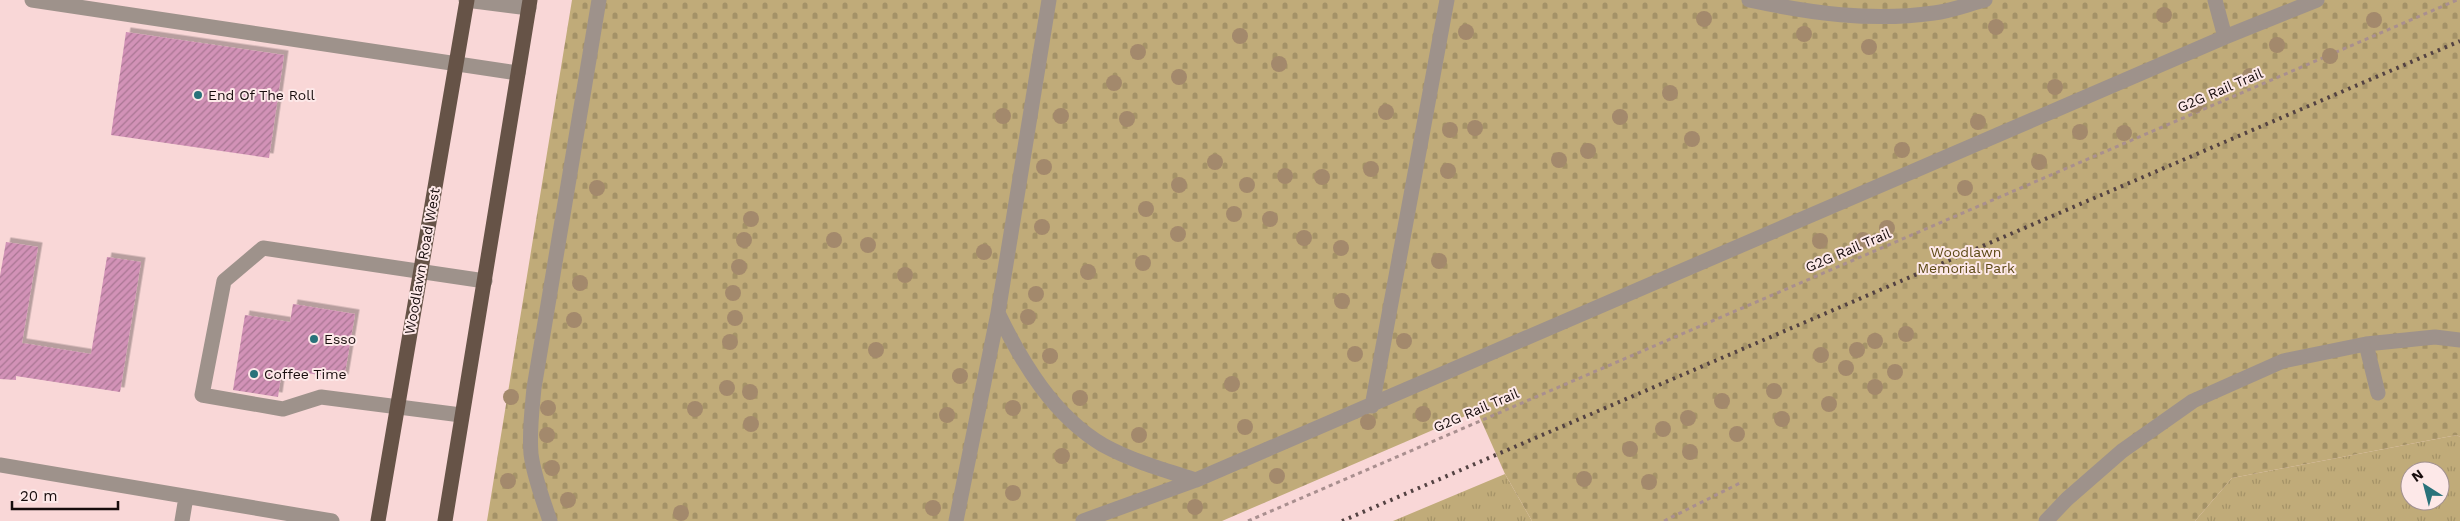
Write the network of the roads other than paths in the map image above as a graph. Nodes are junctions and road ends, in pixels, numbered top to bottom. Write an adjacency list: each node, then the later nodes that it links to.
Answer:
1 (32, 0): 12 (lane)
2 (467, 0): 10 (lane); 12 (main road, Woodlawn Road West)
3 (599, 0): 30 (lane)
4 (1049, 0): 16 (lane)
5 (1447, 0): 20 (lane)
6 (1749, 0): 7 (lane)
7 (1985, 0)
8 (2215, 0): 11 (lane)
9 (2317, 0): 11 (lane)
10 (529, 4): 13 (main road)
11 (2225, 37): 20 (lane)
12 (457, 64): 13 (lane); 14 (main road, Woodlawn Road West)
13 (518, 73): 15 (main road)
14 (420, 272): 15 (lane); 21 (main road, Woodlawn Road West); 21 (lane)
15 (485, 281): 22 (main road)
16 (998, 313): 24 (lane); 31 (lane)
17 (2460, 340): 18 (lane)
18 (2366, 344): 19 (lane); 33 (lane)
19 (2378, 393)
20 (1372, 406): 24 (lane)
21 (398, 407): 22 (lane); 28 (main road, Woodlawn Road West)
22 (461, 415): 29 (main road)
23 (0, 465): 25 (lane)
24 (1196, 480): 32 (lane)
25 (186, 497): 26 (lane); 27 (lane)
26 (182, 521)
27 (332, 521)
28 (378, 521)
29 (445, 521)
30 (550, 521)
31 (956, 521)
32 (1083, 521)
33 (2046, 521)

